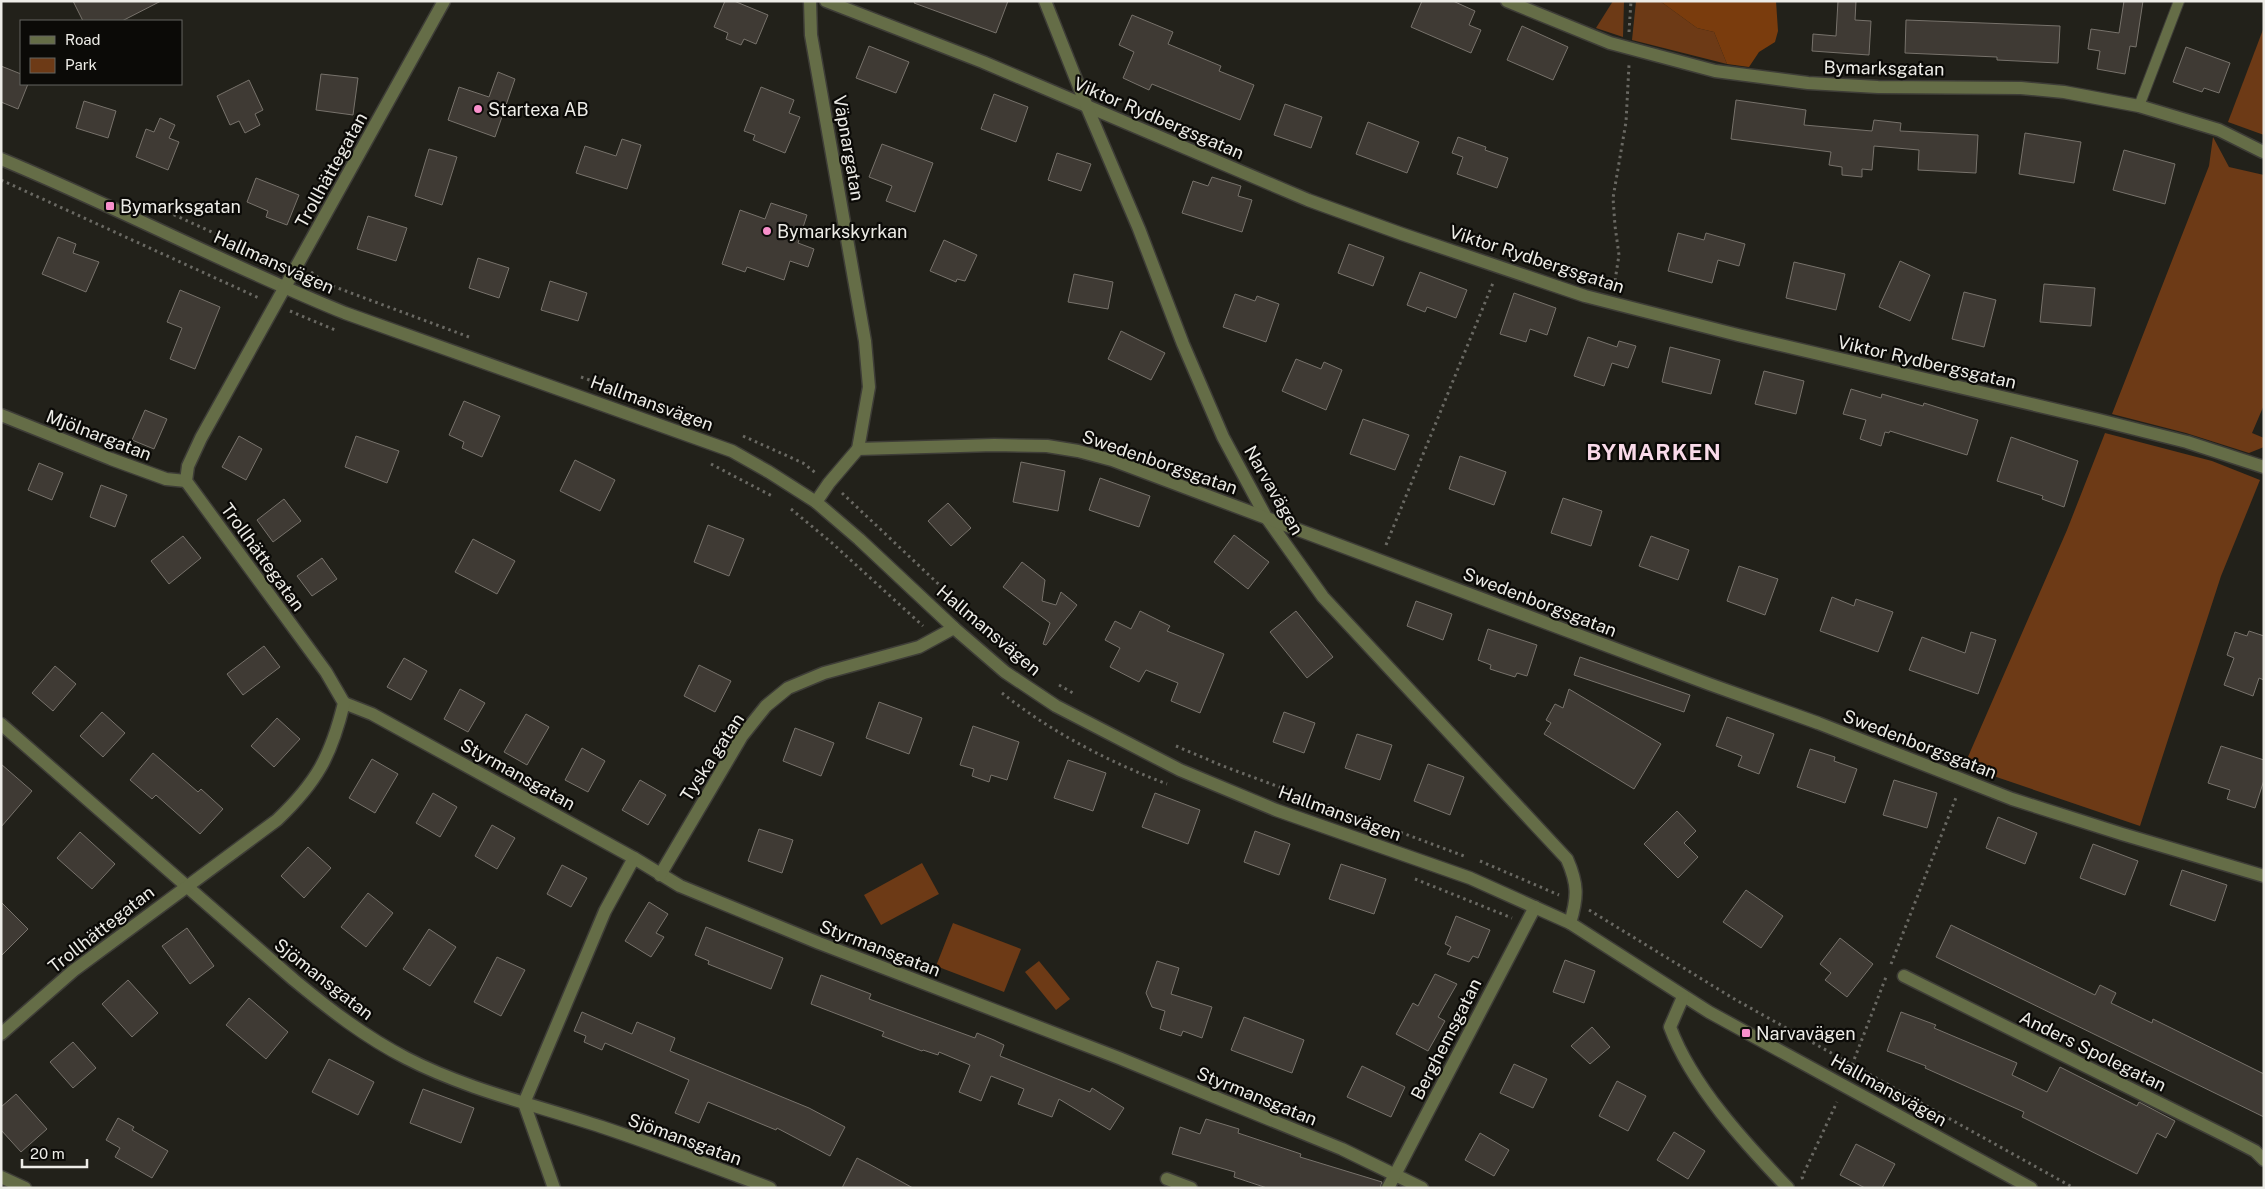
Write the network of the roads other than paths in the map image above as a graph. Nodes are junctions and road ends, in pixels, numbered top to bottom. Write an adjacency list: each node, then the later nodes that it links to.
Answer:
1 (444, 1): 11 (street, Trollhättegatan)
2 (810, 1): 13 (street, Väpnargatan)
3 (826, 1): 8 (street, Viktor Rydbergsgatan)
4 (1045, 1): 8 (street, Narvavägen)
5 (1507, 1): 7 (street, Bymarksgatan)
6 (2179, 1): 7 (lane)
7 (2139, 106): 9 (street, Bymarksgatan)
8 (1086, 107): 14 (street, Viktor Rydbergsgatan); 17 (street, Narvavägen)
9 (2262, 152)
10 (1, 159): 11 (street, Hallmansvägen)
11 (286, 289): 15 (street, Trollhättegatan); 16 (street, Hallmansvägen)
12 (1, 415): 15 (street, Mjölnargatan)
13 (858, 449): 16 (street); 17 (street, Swedenborgsgatan)
14 (2264, 467)
15 (186, 482): 19 (street, Trollhättegatan)
16 (816, 502): 18 (street, Hallmansvägen)
17 (1266, 517): 23 (street, Swedenborgsgatan); 26 (street, Narvavägen)
18 (954, 628): 22 (street, Tyska gatan); 25 (street, Hallmansvägen)
19 (344, 703): 21 (street, Styrmansgatan); 24 (street, Trollhättegatan)
20 (1, 724): 24 (street, Sjömansgatan)
21 (634, 858): 22 (street, Styrmansgatan); 30 (street)
22 (660, 875): 32 (street, Styrmansgatan)
23 (2264, 876)
24 (186, 886): 29 (street, Trollhättegatan); 30 (street, Sjömansgatan)
25 (1535, 907): 26 (street, Hallmansvägen); 32 (street, Berghemsgatan)
26 (1570, 923): 28 (street, Hallmansvägen)
27 (1904, 976): 31 (street, Anders Spolegatan)
28 (1684, 997): 41 (street); 42 (street, Hallmansvägen)
29 (1, 1034)
30 (524, 1103): 36 (street); 37 (street, Sjömansgatan)
31 (2264, 1160)
32 (1396, 1174): 39 (street, Berghemsgatan); 40 (street, Styrmansgatan)
33 (1, 1177): 35 (street)
34 (1167, 1179): 38 (street)
35 (25, 1188)
36 (554, 1188)
37 (770, 1188)
38 (1191, 1188)
39 (1388, 1188)
40 (1422, 1188)
41 (1788, 1188)
42 (2031, 1188)

